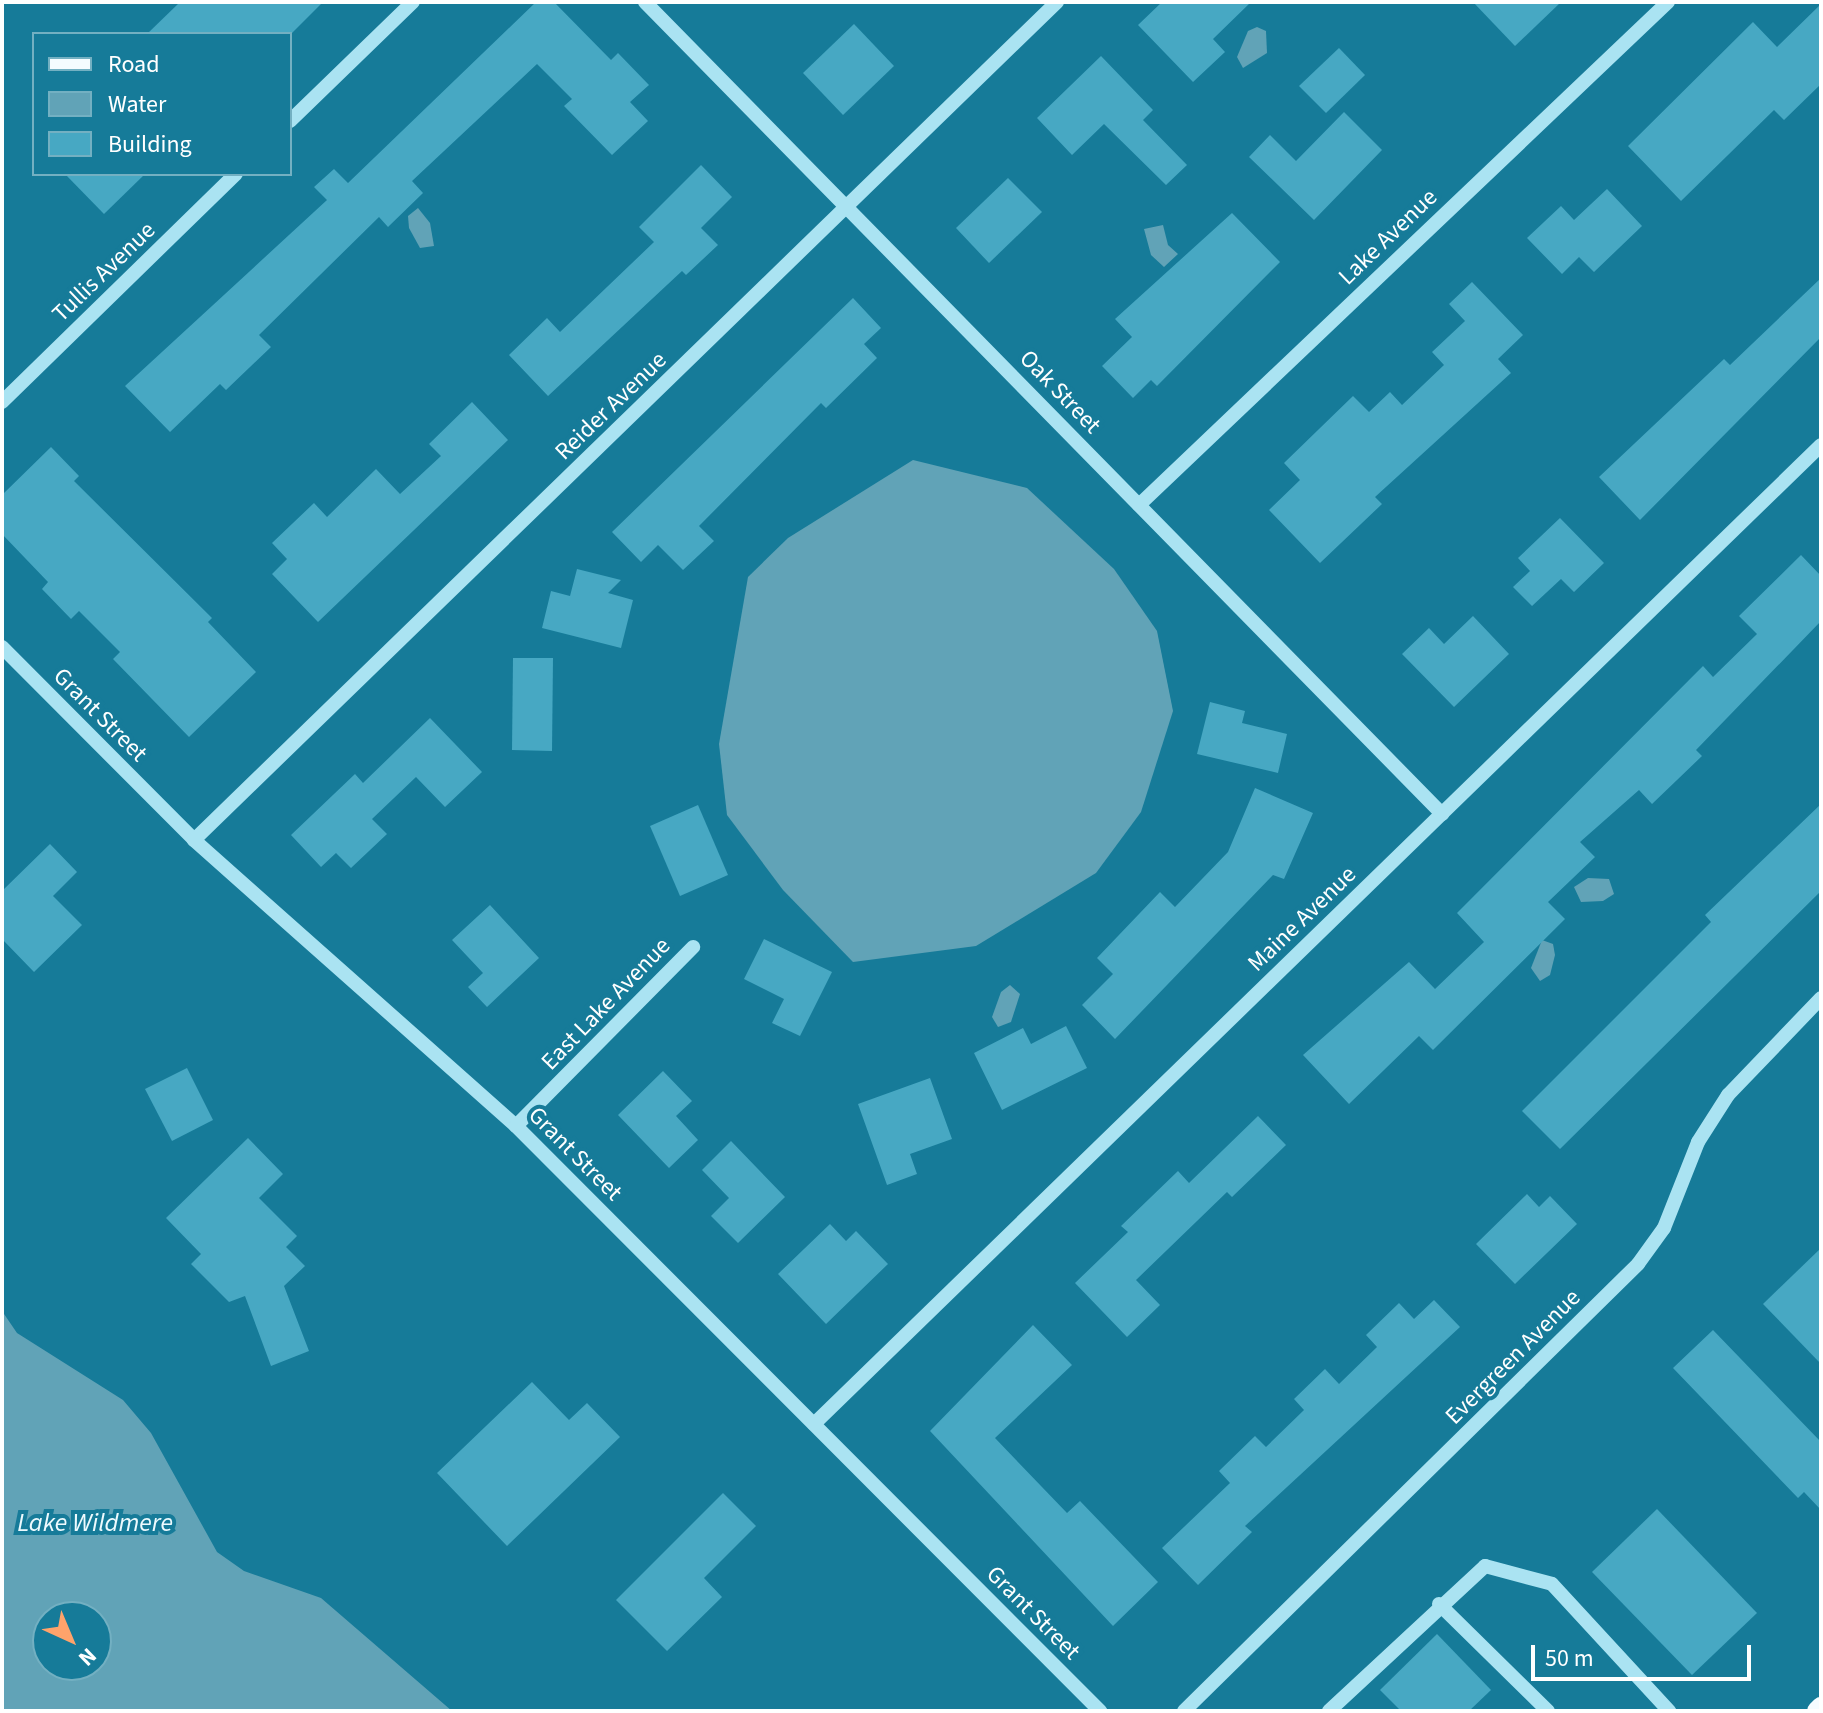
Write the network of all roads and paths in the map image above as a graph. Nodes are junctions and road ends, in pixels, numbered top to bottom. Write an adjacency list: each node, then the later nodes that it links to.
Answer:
1 (413, 2): 5 (street)
2 (645, 2): 7 (street, Oak Street)
3 (1057, 2): 7 (street, Reider Avenue)
4 (1668, 2): 10 (street, Lake Avenue)
5 (292, 119)
6 (234, 176): 8 (street, Tullis Avenue)
7 (848, 206): 10 (street, Oak Street); 13 (street, Reider Avenue)
8 (2, 402)
9 (1821, 445): 12 (street, Maine Avenue)
10 (1139, 505): 12 (street, Oak Street)
11 (2, 647): 13 (street, Grant Street)
12 (1442, 814): 17 (street, Maine Avenue)
13 (194, 840): 16 (street, Grant Street)
14 (693, 947): 16 (street, East Lake Avenue)
15 (1821, 998): 21 (street, Evergreen Avenue)
16 (516, 1126): 17 (street, Grant Street)
17 (814, 1424): 20 (street, Grant Street)
18 (1439, 1604): 19 (street); 22 (street); 23 (street)
19 (1545, 1710)
20 (1100, 1711)
21 (1184, 1711)
22 (1329, 1711)
23 (1669, 1711)

